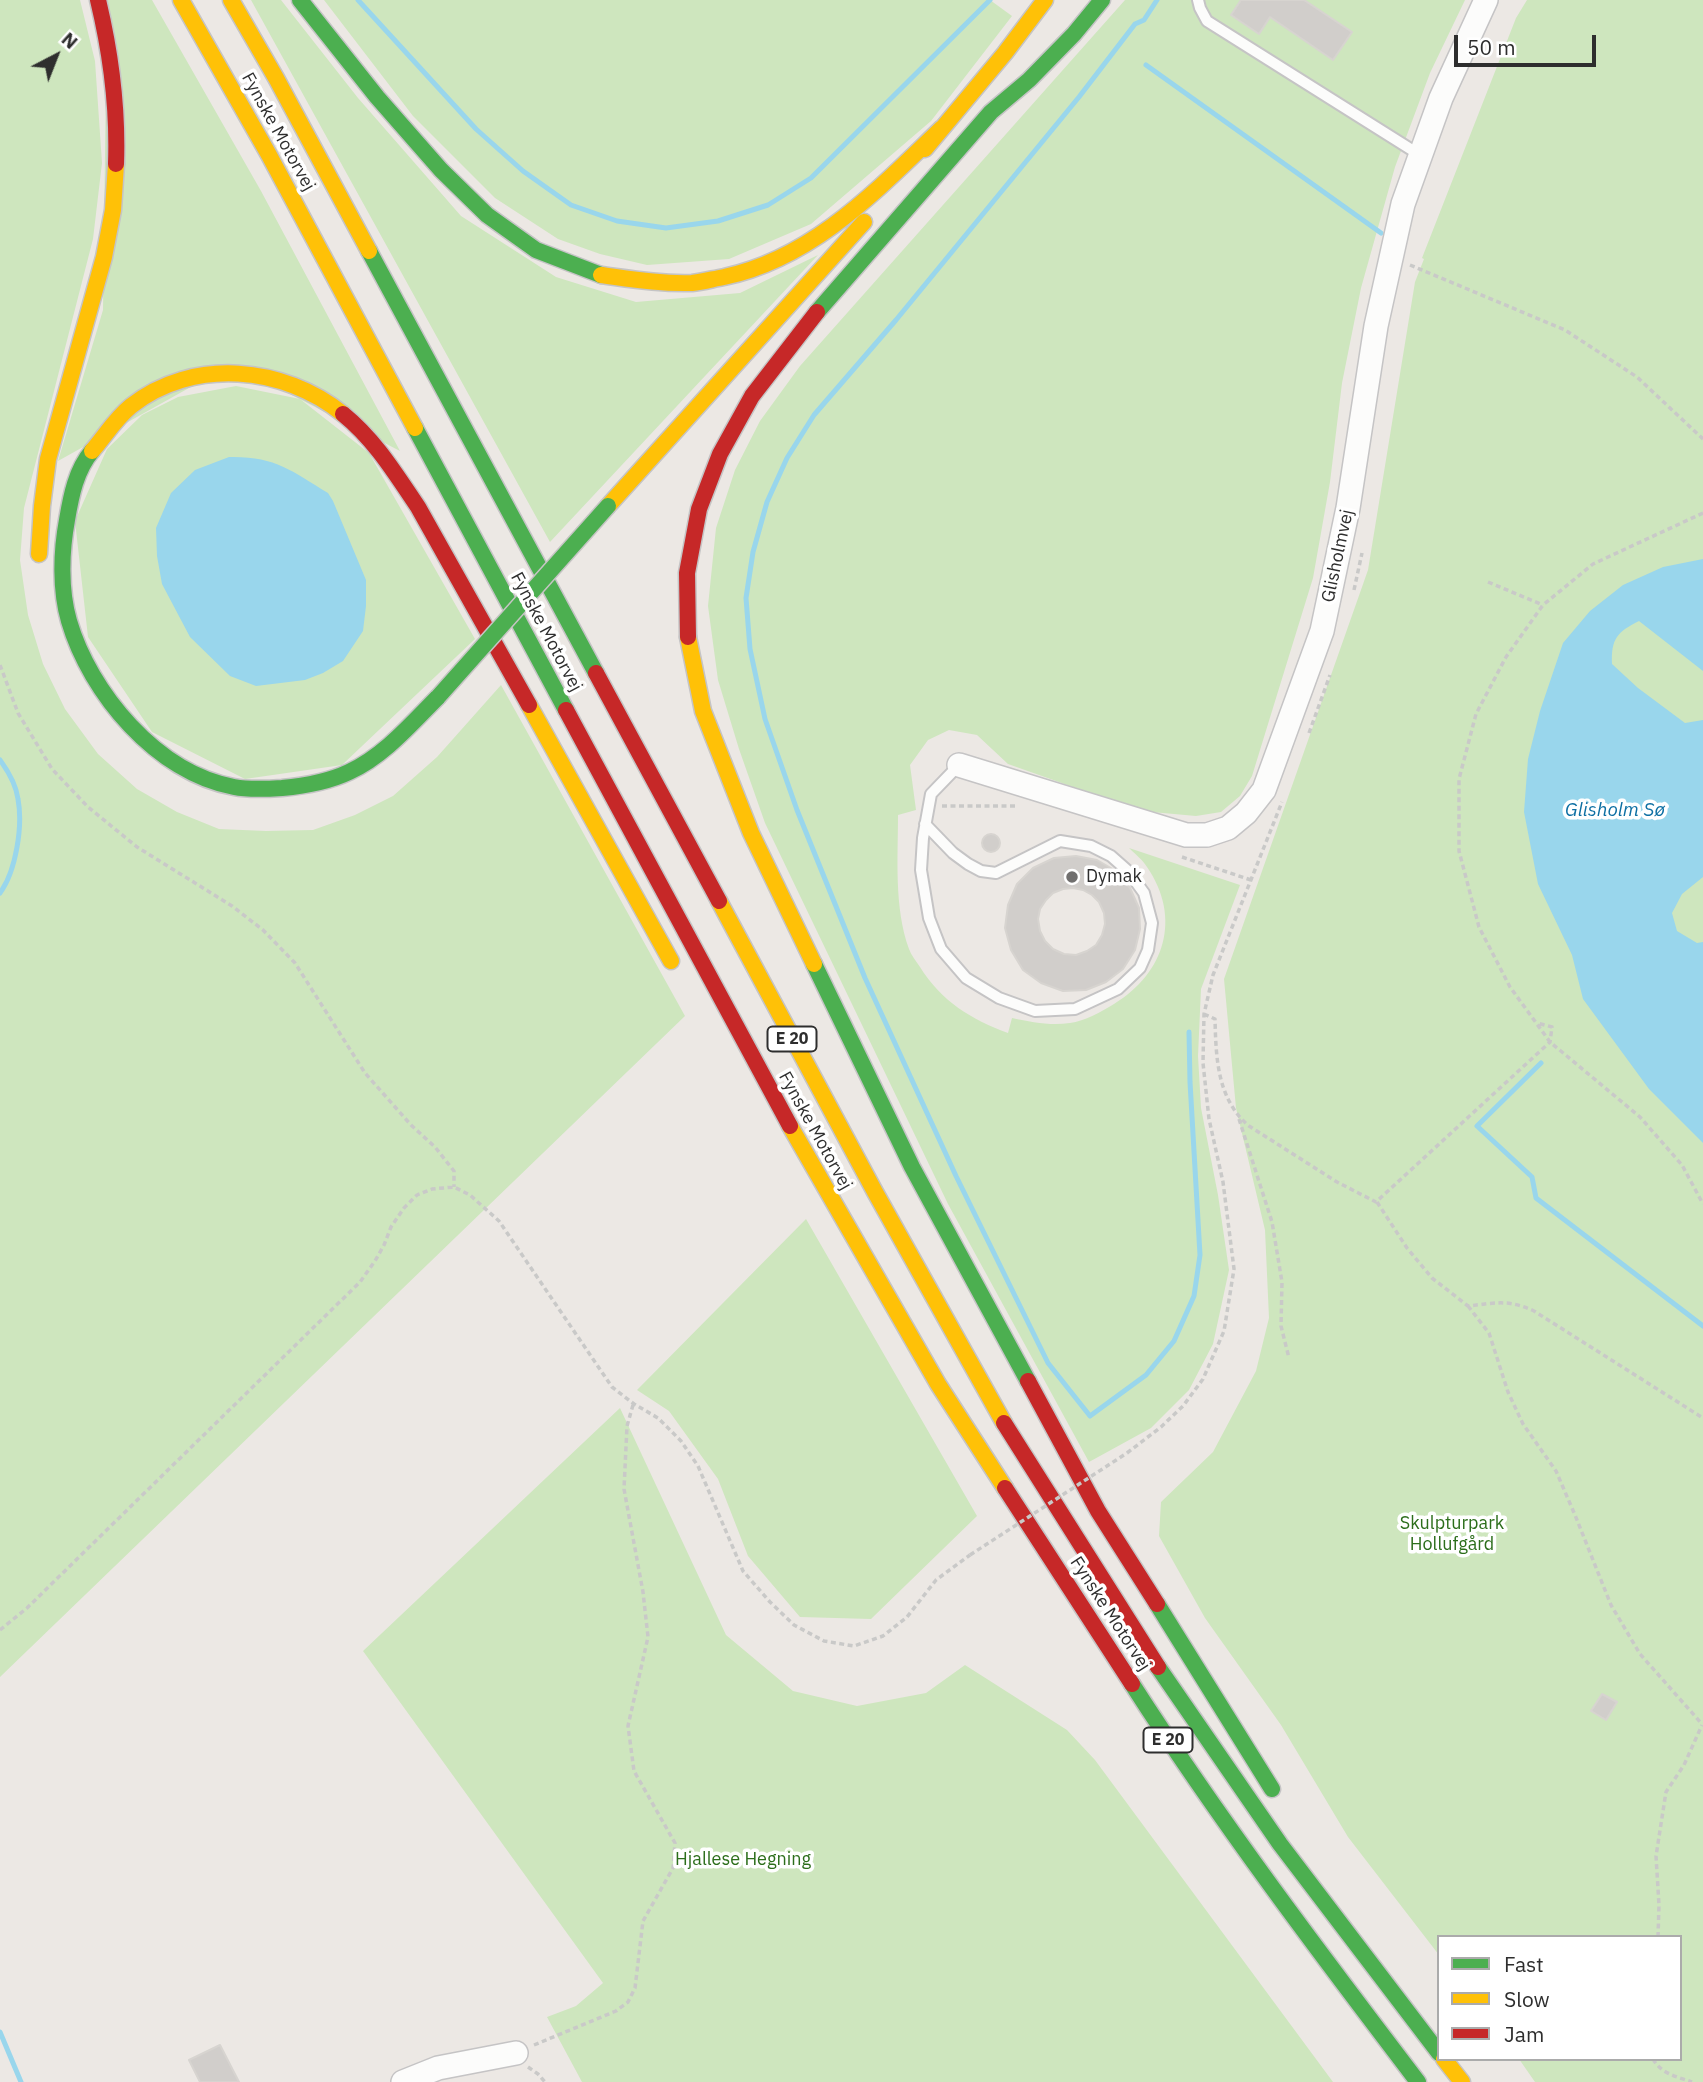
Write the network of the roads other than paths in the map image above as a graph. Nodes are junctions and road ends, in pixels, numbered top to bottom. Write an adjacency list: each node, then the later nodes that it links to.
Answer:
1 (98, 0): 15 (main road)
2 (181, 0): 22 (main road, Fynske Motorvej / E 20)
3 (231, 0): 25 (main road, Fynske Motorvej / E 20)
4 (300, 0): 11 (main road)
5 (1045, 0): 11 (main road)
6 (1083, 0): 10 (main road)
7 (1102, 0): 10 (main road)
8 (1198, 0): 12 (lane)
9 (1486, 0): 12 (street, Glisholmvej)
10 (991, 112): 13 (main road)
11 (942, 128): 20 (main road, bridge)
12 (1420, 155): 18 (street, Glisholmvej)
13 (817, 312): 14 (main road); 23 (main road)
14 (726, 412)
15 (39, 564)
16 (572, 584): 17 (main road)
17 (492, 674)
18 (959, 765): 19 (lane)
19 (925, 824): 19 (lane)
20 (677, 971)
21 (855, 1272): 22 (main road)
22 (938, 1384): 30 (main road, Fynske Motorvej / E 20)
23 (1282, 1804)
24 (1358, 1921): 25 (main road)
25 (1424, 2034): 26 (main road, Fynske Motorvej / E 20)
26 (1437, 2050)
27 (516, 2053): 29 (street)
28 (1446, 2061): 31 (main road)
29 (403, 2082)
30 (1418, 2082)
31 (1462, 2082)

